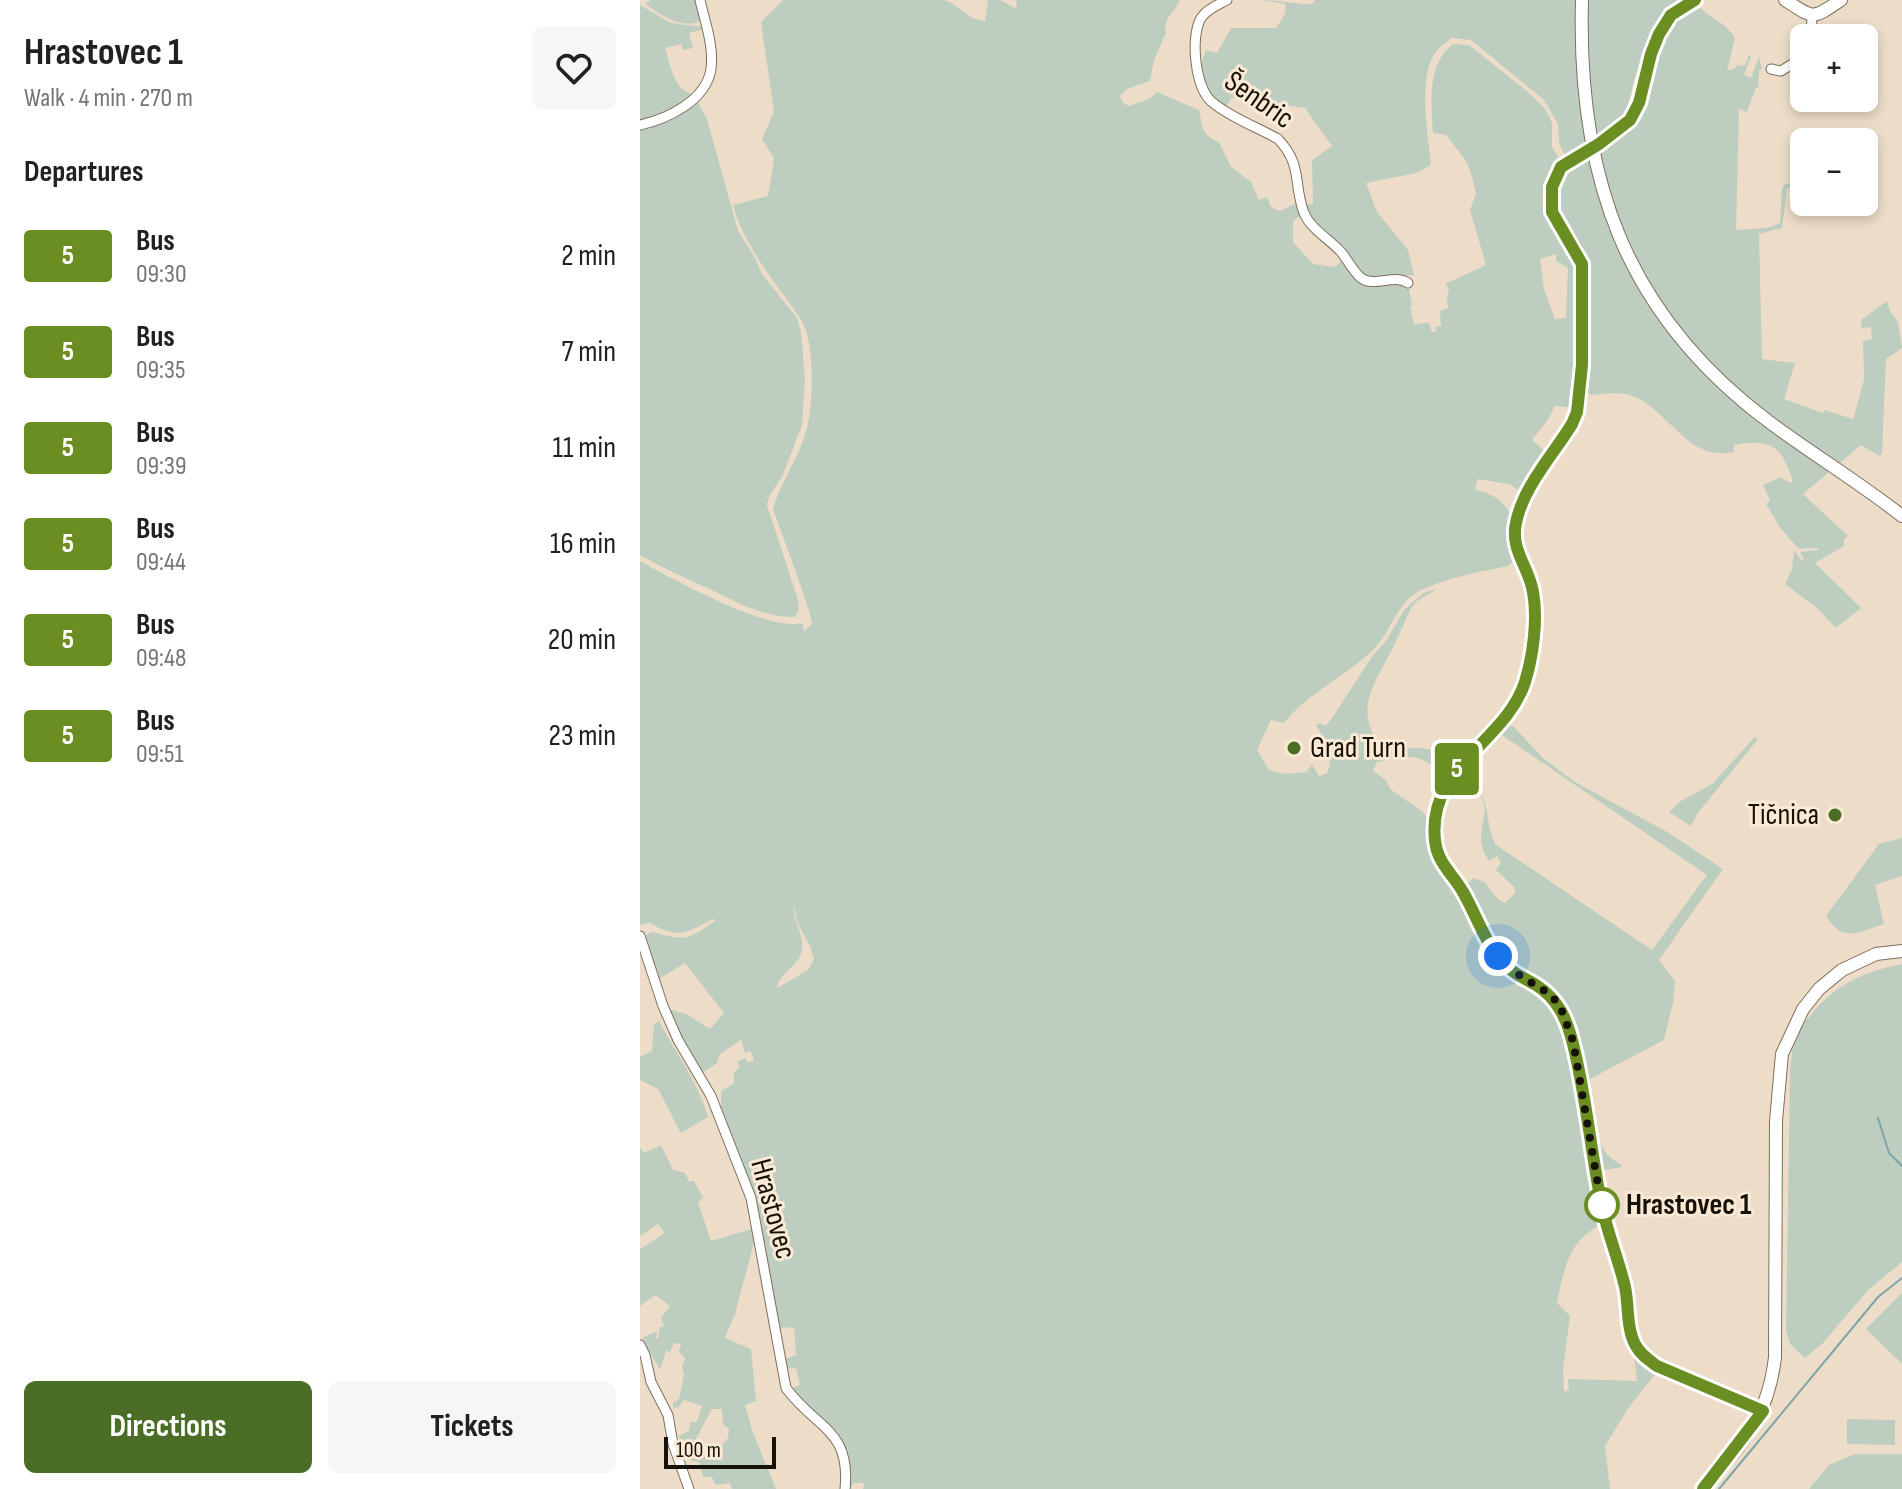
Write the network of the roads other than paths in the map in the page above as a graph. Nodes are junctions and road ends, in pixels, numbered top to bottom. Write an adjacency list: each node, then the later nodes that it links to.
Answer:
1 (700, 0): 11 (street)
2 (1227, 0): 13 (street, Šenbric)
3 (1582, 0): 12 (street)
4 (1695, 0): 12 (street)
5 (1785, 0): 7 (street)
6 (1841, 0): 7 (street)
7 (1812, 16): 8 (street)
8 (1812, 24)
9 (1790, 65): 10 (street)
10 (1771, 69)
11 (640, 125)
12 (1594, 147): 14 (street); 18 (street)
13 (1408, 283)
14 (1902, 516)
15 (640, 936): 20 (street, Hrastovec)
16 (1902, 951): 18 (street)
17 (640, 1345): 19 (street)
18 (1763, 1411): 21 (street)
19 (689, 1489)
20 (845, 1489)
21 (1703, 1489)

